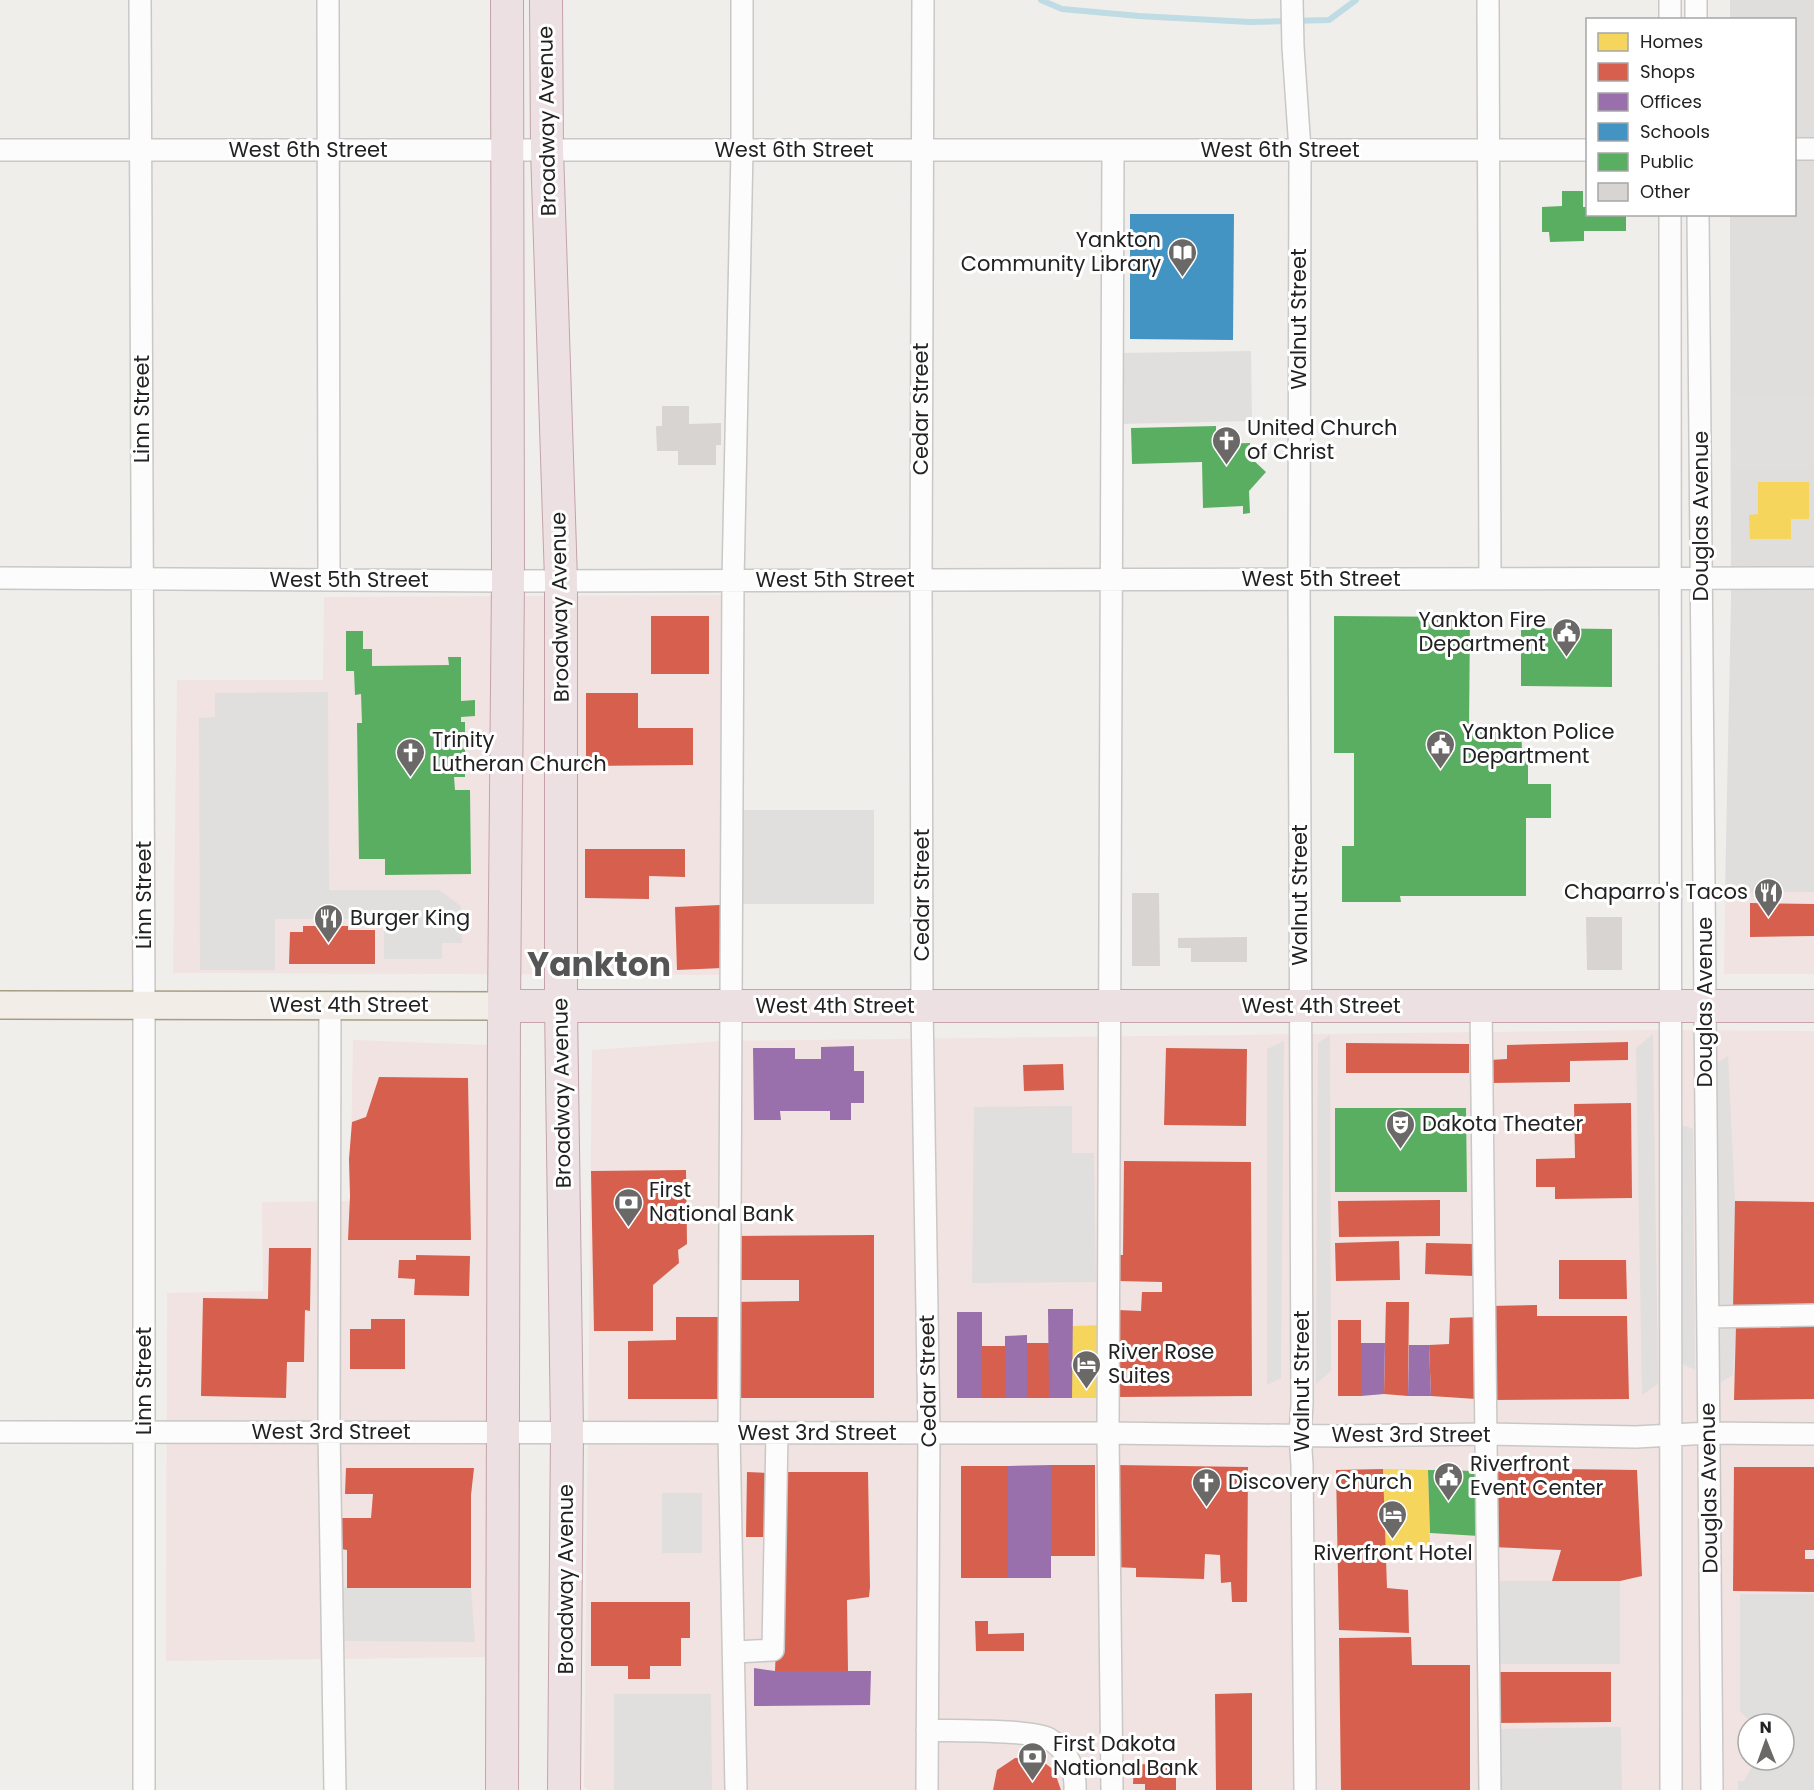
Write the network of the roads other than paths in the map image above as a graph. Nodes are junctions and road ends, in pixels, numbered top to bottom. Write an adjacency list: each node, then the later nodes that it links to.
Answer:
1 (141, 0): 16 (street, Linn Street)
2 (328, 0): 17 (street)
3 (507, 0): 18 (highway, Broadway Avenue)
4 (546, 0): 19 (highway, Broadway Avenue)
5 (742, 0): 20 (street)
6 (923, 0): 21 (street, Cedar Street)
7 (1292, 0): 23 (street, Walnut Street)
8 (1488, 0): 24 (street)
9 (1670, 0): 11 (street)
10 (1696, 0): 12 (street)
11 (1670, 18)
12 (1696, 18)
13 (1796, 149): 14 (street)
14 (1814, 149)
15 (0, 150): 16 (street, West 6th Street)
16 (141, 150): 17 (street, West 6th Street); 30 (street, Linn Street)
17 (329, 150): 18 (street, West 6th Street); 31 (street)
18 (506, 150): 19 (street, West 6th Street); 36 (highway, Broadway Avenue)
19 (546, 150): 20 (street, West 6th Street); 37 (highway, Broadway Avenue)
20 (742, 150): 21 (street, West 6th Street); 38 (street)
21 (922, 150): 22 (street, West 6th Street); 39 (street, Cedar Street)
22 (1113, 150): 23 (street, West 6th Street); 40 (street)
23 (1300, 150): 24 (street, West 6th Street); 32 (street, Walnut Street)
24 (1489, 150): 25 (street, West 6th Street); 33 (street)
25 (1586, 150)
26 (1670, 216): 34 (street, Douglas Avenue)
27 (1698, 216): 35 (street, Douglas Avenue)
28 (0, 578): 30 (street, West 5th Street)
29 (1814, 578): 35 (street, West 5th Street)
30 (142, 579): 31 (street, West 5th Street); 41 (street, Linn Street)
31 (329, 579): 36 (street, West 5th Street)
32 (1299, 579): 33 (street, West 5th Street); 40 (street, West 5th Street); 49 (street, Walnut Street)
33 (1490, 579): 34 (street, West 5th Street)
34 (1670, 579): 35 (street, West 5th Street); 51 (street, Douglas Avenue)
35 (1701, 579): 52 (street, Douglas Avenue)
36 (508, 580): 37 (street, West 5th Street); 44 (highway, Broadway Avenue)
37 (561, 580): 38 (street, West 5th Street); 45 (highway, Broadway Avenue)
38 (733, 580): 39 (street, West 5th Street); 46 (street)
39 (921, 580): 40 (street, West 5th Street); 47 (street, Cedar Street)
40 (1112, 580): 48 (street)
41 (144, 1004): 42 (main road, West 4th Street); 43 (main road, West 4th Street); 60 (street, Linn Street)
42 (0, 1005)
43 (330, 1005): 44 (main road, West 4th Street); 57 (street)
44 (504, 1006): 45 (highway, West 4th Street); 61 (highway, Broadway Avenue)
45 (561, 1006): 46 (highway, West 4th Street); 58 (highway, Broadway Avenue)
46 (730, 1006): 47 (highway, West 4th Street); 59 (street)
47 (922, 1006): 48 (highway, West 4th Street); 65 (street, Cedar Street)
48 (1110, 1006): 49 (highway, West 4th Street); 63 (street)
49 (1301, 1006): 50 (highway, West 4th Street); 68 (street, Walnut Street)
50 (1481, 1006): 51 (highway, West 4th Street); 66 (street)
51 (1671, 1006): 52 (highway, West 4th Street); 69 (street, Douglas Avenue)
52 (1705, 1006): 53 (highway, West 4th Street); 55 (street, Douglas Avenue)
53 (1814, 1006)
54 (1814, 1315): 55 (street)
55 (1708, 1317): 64 (street, Douglas Avenue)
56 (0, 1432): 60 (street, West 3rd Street)
57 (328, 1432): 60 (street, West 3rd Street); 61 (street, West 3rd Street); 73 (street)
58 (567, 1432): 59 (street, West 3rd Street); 61 (street, West 3rd Street); 75 (highway, Broadway Avenue)
59 (729, 1432): 62 (street, West 3rd Street); 70 (street)
60 (144, 1433): 72 (street, Linn Street)
61 (504, 1433): 74 (highway, Broadway Avenue)
62 (777, 1433): 65 (street, West 3rd Street); 70 (street)
63 (1108, 1433): 65 (street, West 3rd Street); 68 (street, West 3rd Street); 79 (street)
64 (1709, 1433): 67 (street, West 3rd Street); 69 (street, West 3rd Street); 83 (street, Douglas Avenue)
65 (929, 1434): 71 (street, Cedar Street)
66 (1486, 1434): 68 (street, West 3rd Street); 69 (street, West 3rd Street); 81 (street)
67 (1814, 1434)
68 (1300, 1435): 80 (street, Walnut Street)
69 (1671, 1435): 82 (street, Douglas Avenue)
70 (735, 1652): 76 (street)
71 (927, 1731): 77 (street, Cedar Street); 78 (street)
72 (144, 1790)
73 (335, 1790)
74 (502, 1790)
75 (564, 1790)
76 (736, 1790)
77 (927, 1790)
78 (1075, 1790)
79 (1112, 1790)
80 (1305, 1790)
81 (1490, 1790)
82 (1671, 1790)
83 (1712, 1790)

